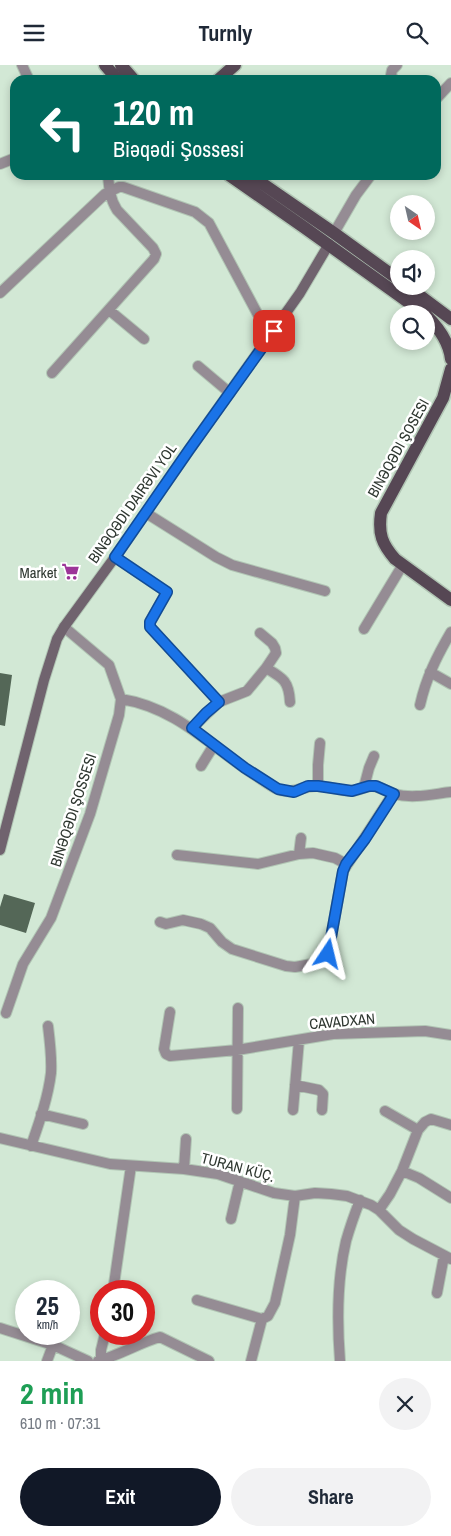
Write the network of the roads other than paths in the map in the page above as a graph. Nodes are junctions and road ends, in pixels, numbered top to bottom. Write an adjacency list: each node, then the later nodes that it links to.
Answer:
1 (105, 65): 4 (main road)
2 (121, 65): 5 (main road)
3 (235, 65): 6 (main road)
4 (114, 75)
5 (130, 75)
6 (224, 75)
7 (451, 83): 8 (street)
8 (441, 94)
9 (108, 180): 13 (street)
10 (237, 180): 14 (main road)
11 (256, 180): 14 (main road)
12 (367, 180): 14 (street)
13 (109, 191): 16 (street); 19 (street); 22 (street)
14 (332, 239): 15 (main road); 18 (main road); 22 (main road, BINƏQƏDI DAIRƏVI YOL)
15 (390, 274)
16 (0, 293)
17 (419, 295): 20 (main road)
18 (415, 305)
19 (109, 311): 23 (street); 27 (street)
20 (451, 319)
21 (435, 324): 24 (main road)
22 (274, 331): 29 (main road, BINƏQƏDI DAIRƏVI YOL)
23 (144, 339)
24 (451, 359)
25 (198, 365): 29 (street)
26 (451, 369): 30 (main road, BINƏQƏDI ŞOSESI)
27 (52, 373)
28 (451, 383): 30 (main road)
29 (230, 393): 31 (main road, BINƏQƏDI DAIRƏVI YOL)
30 (443, 398): 33 (main road, BINƏQƏDI ŞOSESI)
31 (146, 513): 32 (main road, BINƏQƏDI DAIRƏVI YOL); 34 (street)
32 (115, 557): 36 (main road, BINƏQƏDI DAIRƏVI YOL); 44 (street)
33 (402, 566): 35 (main road, BINƏQƏDI ŞOSESI); 37 (street)
34 (325, 591)
35 (451, 600)
36 (64, 627): 43 (street); 57 (main road, BINƏQƏDI DAIRƏVI YOL)
37 (364, 629)
38 (451, 632): 41 (street)
39 (260, 633): 40 (street)
40 (266, 668): 44 (street); 45 (street)
41 (430, 672): 42 (street); 46 (street)
42 (451, 685)
43 (121, 699): 47 (street); 64 (street, BINƏQƏDI ŞOSSESI)
44 (219, 702): 47 (street)
45 (290, 702)
46 (420, 705)
47 (192, 728): 49 (street)
48 (320, 743): 52 (street)
49 (214, 745): 51 (street); 52 (street)
50 (374, 757): 53 (street)
51 (201, 766)
52 (318, 786): 53 (street)
53 (364, 787): 55 (street)
54 (451, 792): 55 (street)
55 (394, 794): 60 (street)
56 (301, 838): 58 (street)
57 (0, 850)
58 (299, 854): 59 (street); 60 (street)
59 (177, 855)
60 (346, 864): 61 (street)
61 (160, 922)
62 (238, 1008): 68 (street)
63 (170, 1012): 68 (street, CAVADXAN)
64 (6, 1013)
65 (48, 1026): 74 (street)
66 (451, 1035): 67 (street, CAVADXAN)
67 (299, 1040): 68 (street, CAVADXAN); 69 (street)
68 (237, 1050): 70 (street)
69 (295, 1085): 71 (street); 72 (street)
70 (237, 1109)
71 (293, 1109)
72 (322, 1110)
73 (385, 1111): 77 (street)
74 (41, 1113): 75 (street); 80 (street)
75 (83, 1124)
76 (451, 1125): 77 (street)
77 (418, 1129): 83 (street)
78 (0, 1138): 80 (street, TURAN KÜÇ.)
79 (186, 1139): 82 (street)
80 (31, 1146): 81 (street, TURAN KÜÇ.)
81 (131, 1166): 82 (street, TURAN KÜÇ.); 91 (street)
82 (184, 1169): 84 (street, TURAN KÜÇ.)
83 (402, 1171): 86 (street); 88 (street)
84 (240, 1181): 85 (street, TURAN KÜÇ.); 89 (street)
85 (295, 1196): 87 (street, TURAN KÜÇ.); 94 (street)
86 (451, 1198)
87 (360, 1200): 88 (street, TURAN KÜÇ.); 104 (street)
88 (379, 1211): 90 (street, TURAN KÜÇ.)
89 (231, 1219)
90 (448, 1257): 92 (street)
91 (115, 1280)
92 (437, 1293)
93 (197, 1300): 94 (street)
94 (262, 1319): 103 (street)
95 (0, 1328): 96 (street)
96 (15, 1333)
97 (52, 1345): 99 (street); 100 (street)
98 (102, 1345): 101 (street)
99 (47, 1361)
100 (88, 1361)
101 (100, 1361): 102 (street)
102 (209, 1361)
103 (250, 1361)
104 (340, 1361)

